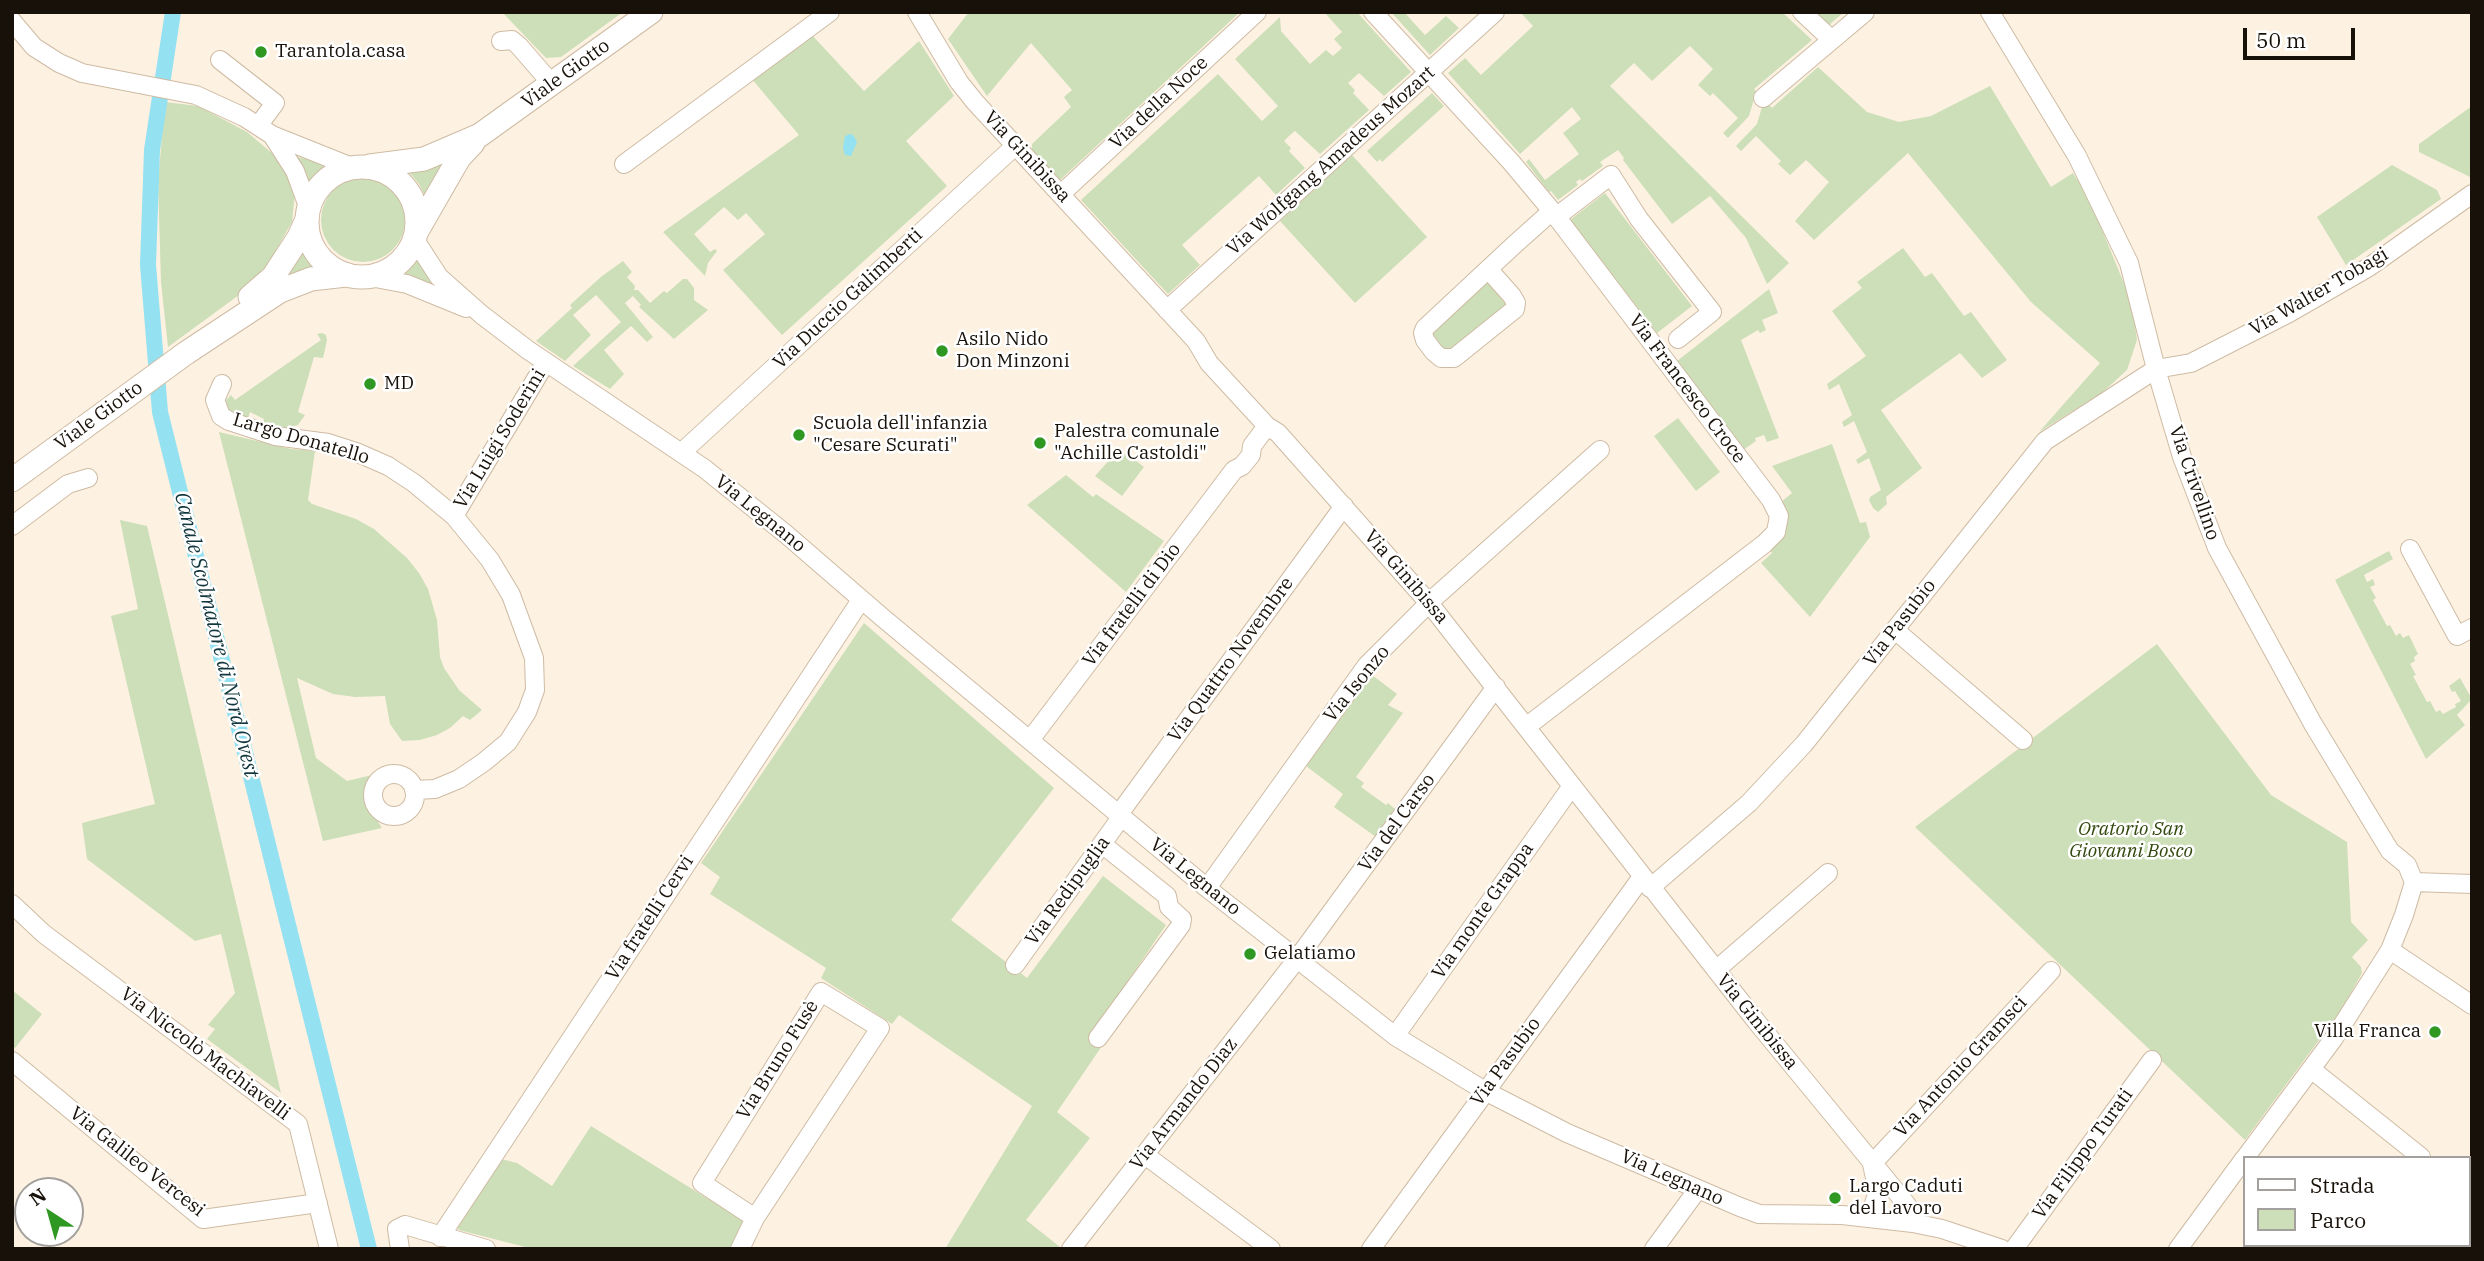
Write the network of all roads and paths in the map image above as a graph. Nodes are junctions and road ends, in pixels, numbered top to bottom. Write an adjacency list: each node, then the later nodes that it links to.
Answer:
1 (651, 12): 15 (main road, Viale Giotto)
2 (830, 12): 20 (street)
3 (917, 12): 19 (street, Via Ginibissa)
4 (1257, 12): 22 (street, Via della Noce)
5 (1373, 12): 14 (street, Via Francesco Croce)
6 (1495, 12): 14 (street, Via Wolfgang Amadeus Mozart)
7 (1802, 12): 11 (street)
8 (1865, 12): 11 (street)
9 (1990, 12): 35 (street, Via Crivellino)
10 (12, 21): 17 (street)
11 (1832, 40): 16 (street)
12 (501, 41): 15 (street)
13 (220, 60): 17 (street)
14 (1429, 74): 25 (street, Via Francesco Croce); 30 (street, Via Wolfgang Amadeus Mozart)
15 (552, 84): 18 (main road, Viale Giotto)
16 (1763, 98)
17 (265, 131): 21 (street); 24 (street)
18 (480, 135): 21 (main road, Viale Giotto); 26 (main road, Viale Giotto)
19 (1015, 146): 22 (street, Via Ginibissa); 39 (street, Via Duccio Galimberti)
20 (624, 164)
21 (357, 167): 24 (main road, Viale Giotto); 26 (main road)
22 (1062, 193): 30 (street, Via Ginibissa)
23 (2471, 201): 35 (street, Via Walter Tobagi)
24 (308, 214): 28 (main road); 33 (main road, Viale Giotto)
25 (1554, 214): 27 (street); 32 (street); 51 (street, Via Francesco Croce)
26 (416, 235): 29 (main road, Viale Giotto); 31 (street, Via Legnano)
27 (1488, 269): 27 (street)
28 (346, 275): 29 (main road, Viale Giotto); 33 (main road, Viale Giotto)
29 (370, 277): 31 (street, Via Legnano)
30 (1167, 310): 37 (street, Via Ginibissa)
31 (482, 315): 34 (street, Via Legnano)
32 (1678, 338)
33 (186, 353): 41 (main road, Viale Giotto)
34 (546, 362): 39 (street, Via Legnano); 43 (street, Via Luigi Soderini)
35 (2156, 369): 49 (street, Via Pasubio); 59 (street, Via Crivellino)
36 (222, 384): 43 (street, Largo Donatello)
37 (1267, 426): 42 (street, Via Ginibissa); 52 (street, Via fratelli di Dio)
38 (1600, 450): 47 (street, Via Isonzo)
39 (681, 453): 46 (street, Via Legnano)
40 (88, 478): 44 (street)
41 (12, 480)
42 (1344, 506): 47 (street, Via Ginibissa); 56 (street, Via Quattro Novembre)
43 (454, 516): 55 (street, Largo Donatello)
44 (12, 526)
45 (2410, 549): 48 (street)
46 (861, 600): 52 (street, Via Legnano); 86 (street, Via fratelli Cervi)
47 (1429, 603): 50 (street, Via Ginibissa); 62 (street, Via Isonzo)
48 (2472, 628)
49 (1895, 629): 53 (street); 60 (street, Via Pasubio)
50 (1496, 687): 51 (street, Via Ginibissa); 65 (street, Via del Carso)
51 (1526, 727): 54 (street, Via Ginibissa)
52 (1030, 740): 56 (street, Via Legnano)
53 (2023, 740)
54 (1572, 786): 60 (street, Via Ginibissa); 70 (street, Via monte Grappa)
55 (414, 790)
56 (1120, 815): 57 (street, Via Redipuglia); 62 (street, Via Legnano)
57 (1102, 844): 66 (street, Via Redipuglia); 71 (street)
58 (1828, 873): 67 (street)
59 (2414, 882): 61 (street); 64 (street)
60 (1646, 883): 67 (street, Via Ginibissa); 75 (street, Via Pasubio)
61 (2472, 884)
62 (1207, 888): 65 (street, Via Legnano)
63 (12, 904): 82 (street, Via Niccolò Machiavelli)
64 (2390, 950): 69 (street); 74 (street)
65 (1297, 959): 70 (street, Via Legnano); 76 (street, Via Armando Diaz)
66 (1015, 965)
67 (1716, 970): 80 (street, Via Ginibissa)
68 (2051, 971): 80 (street, Via Antonio Gramsci)
69 (2472, 1005)
70 (1395, 1036): 75 (street, Via Legnano)
71 (1098, 1038)
72 (2152, 1060): 96 (street, Via Filippo Turati)
73 (12, 1062): 82 (street, Via Galileo Vercesi)
74 (2311, 1069): 77 (street); 78 (street)
75 (1485, 1091): 81 (street, Via Legnano); 93 (street, Via Pasubio)
76 (1145, 1155): 91 (street, Via Armando Diaz); 92 (street)
77 (2246, 1156)
78 (2420, 1156)
79 (2242, 1162): 97 (street)
80 (1872, 1164): 84 (street); 85 (street, Via Ginibissa)
81 (1698, 1189): 84 (street, Via Legnano); 94 (street)
82 (318, 1203): 87 (street, Via Niccolò Machiavelli)
83 (755, 1218): 83 (street, Via Bruno Fusè); 90 (street, Via Bruno Fusè)
84 (1869, 1218): 85 (street, Via Legnano)
85 (1913, 1223): 95 (street, Via Legnano)
86 (440, 1237): 88 (street); 89 (street)
87 (329, 1249)
88 (400, 1249)
89 (486, 1249)
90 (740, 1249)
91 (1071, 1249)
92 (1271, 1249)
93 (1371, 1249)
94 (1654, 1249)
95 (2002, 1249)
96 (2014, 1249)
97 (2178, 1249)

